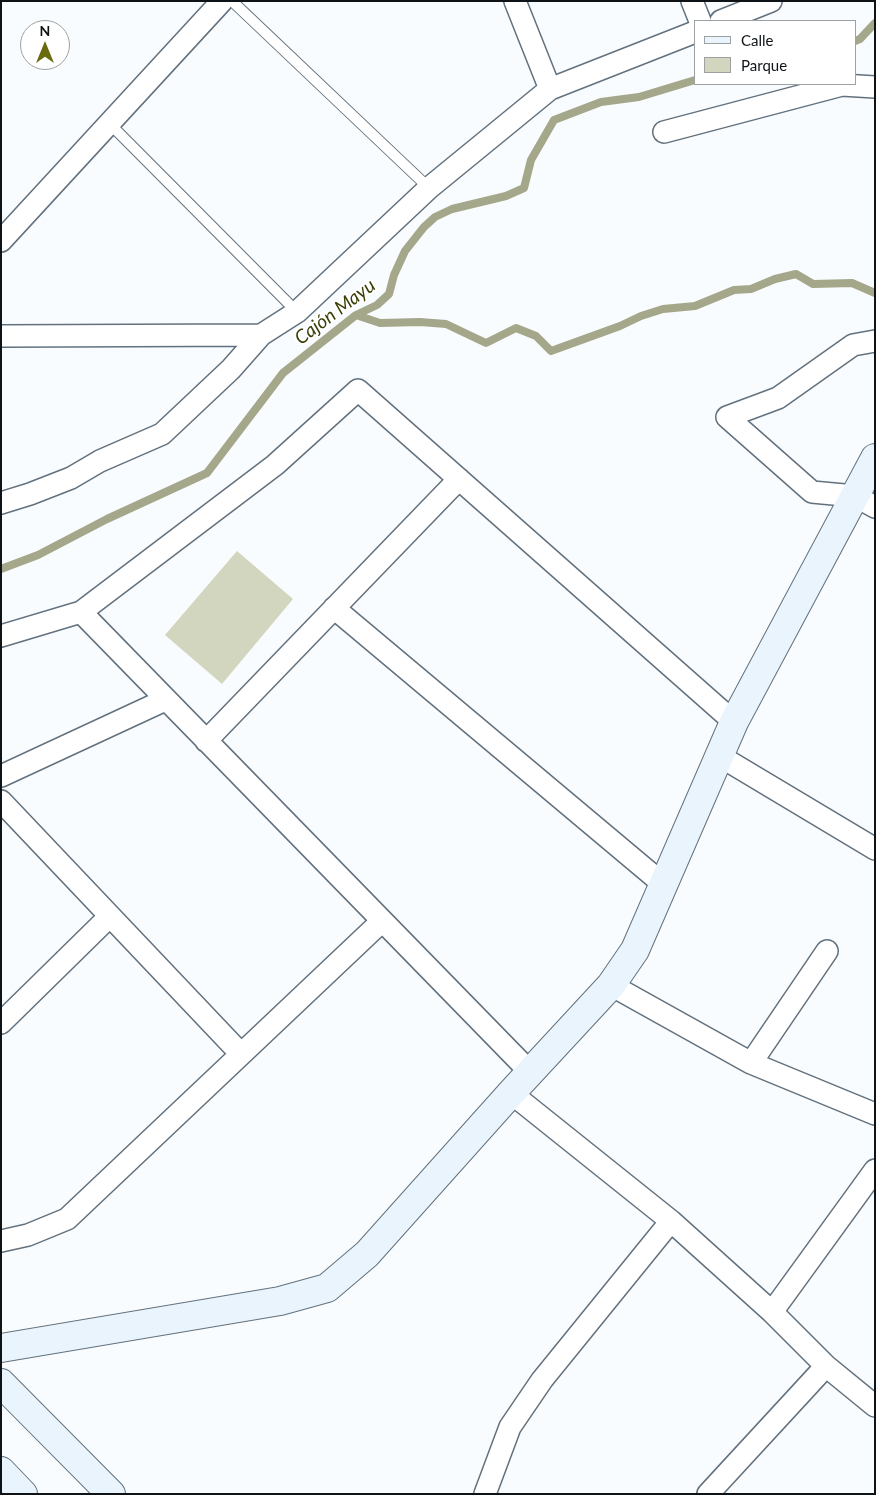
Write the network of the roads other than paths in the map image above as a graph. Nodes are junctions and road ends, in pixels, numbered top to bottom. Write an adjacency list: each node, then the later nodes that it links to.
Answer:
1 (222, 1): 11 (street)
2 (232, 1): 13 (lane)
3 (515, 1): 10 (street)
4 (692, 1): 6 (street)
5 (771, 1): 7 (street)
6 (700, 20)
7 (724, 20)
8 (694, 32): 10 (street)
9 (875, 87): 12 (street)
10 (550, 89): 13 (street)
11 (110, 123): 14 (street); 15 (lane)
12 (664, 132)
13 (430, 188): 15 (street)
14 (1, 241)
15 (297, 312): 16 (street)
16 (261, 335): 17 (street); 22 (street)
17 (1, 336)
18 (875, 341): 21 (street)
19 (875, 458): 21 (street)
20 (459, 479): 23 (street); 24 (street); 27 (street)
21 (865, 501): 27 (street)
22 (1, 503)
23 (334, 608): 28 (street); 33 (street)
24 (81, 612): 25 (street); 26 (street)
25 (1, 636)
26 (165, 700): 28 (street); 30 (street)
27 (734, 722): 29 (street)
28 (206, 741): 35 (street)
29 (718, 755): 32 (street); 33 (street)
30 (1, 776)
31 (1, 801): 34 (street)
32 (875, 849)
33 (663, 884): 37 (street)
34 (110, 916): 38 (street); 39 (street)
35 (382, 921): 39 (street); 41 (street)
36 (828, 951): 40 (street)
37 (611, 985): 40 (street); 41 (street)
38 (1, 1023)
39 (241, 1054): 46 (street)
40 (751, 1062): 43 (street)
41 (530, 1072): 42 (street)
42 (510, 1093): 45 (street); 48 (street)
43 (875, 1114)
44 (875, 1170): 47 (street)
45 (671, 1222): 47 (street); 55 (street)
46 (1, 1241)
47 (772, 1312): 49 (street)
48 (1, 1348)
49 (826, 1366): 51 (street); 56 (street)
50 (4, 1391): 54 (street)
51 (875, 1406)
52 (1, 1471): 53 (street)
53 (23, 1494)
54 (111, 1494)
55 (485, 1494)
56 (708, 1494)

